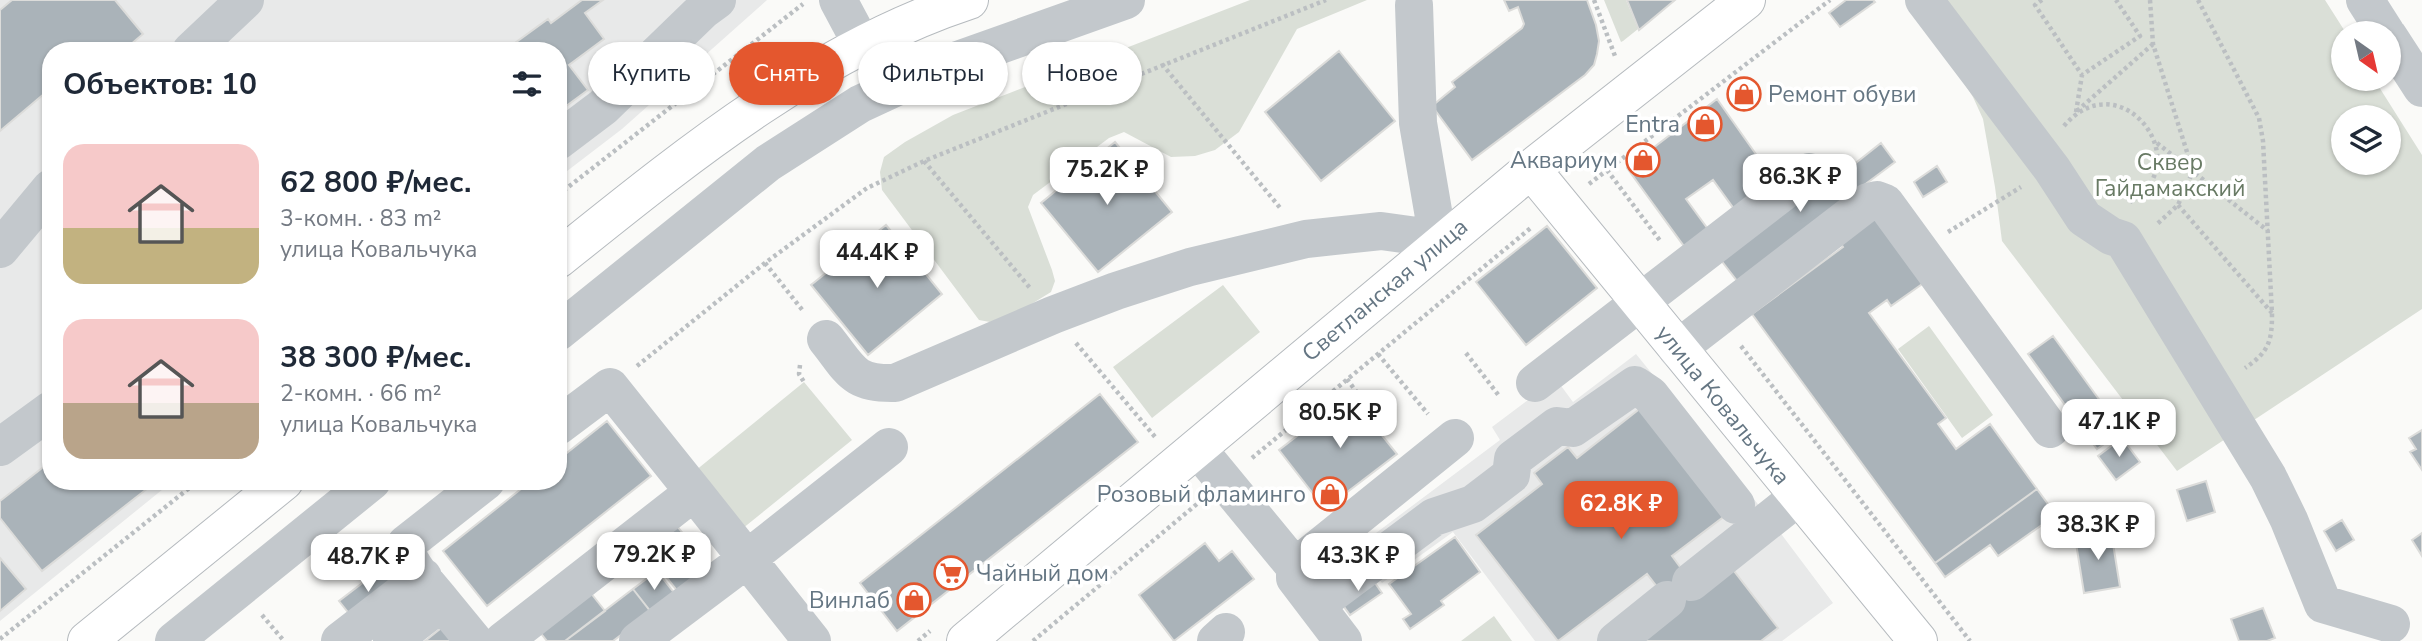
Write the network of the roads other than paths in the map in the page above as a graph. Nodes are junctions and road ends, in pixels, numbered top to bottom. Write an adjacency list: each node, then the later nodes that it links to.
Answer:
1 (245, 0): 11 (street)
2 (717, 0): 17 (street)
3 (838, 0): 12 (street)
4 (969, 0): 13 (main road)
5 (1126, 0): 25 (street)
6 (1746, 0): 18 (main road, Светланская улица)
7 (1924, 0): 46 (street)
8 (2365, 0): 10 (street)
9 (1414, 5): 21 (street)
10 (2379, 21)
11 (201, 42)
12 (860, 42)
13 (869, 42)
14 (858, 47): 23 (main road)
15 (2401, 55): 16 (street)
16 (2422, 88)
17 (567, 134)
18 (1531, 169): 21 (main road, Светланская улица); 24 (main road, улица Ковальчука)
19 (1810, 172): 24 (street)
20 (42, 199): 22 (street)
21 (1439, 246): 26 (street); 35 (main road, Светланская улица)
22 (0, 249)
23 (567, 251)
24 (1639, 303): 27 (main road, улица Ковальчука); 28 (street)
25 (567, 325)
26 (826, 339)
27 (1677, 349): 32 (street); 40 (main road, улица Ковальчука)
28 (1535, 383)
29 (42, 417): 33 (street)
30 (567, 419): 39 (street)
31 (1443, 428): 43 (street)
32 (2050, 429)
33 (0, 447)
34 (889, 447): 42 (street)
35 (1197, 448): 43 (street); 56 (main road, Светланская улица)
36 (273, 490): 48 (main road)
37 (361, 490): 49 (street)
38 (475, 490): 44 (street)
39 (694, 492): 42 (street); 53 (street)
40 (1798, 497): 47 (main road, улица Ковальчука); 58 (street)
41 (1736, 505): 45 (street)
42 (747, 559): 54 (street); 55 (street)
43 (1295, 568): 45 (street)
44 (432, 589): 50 (street); 51 (street); 52 (street)
45 (1315, 605): 57 (street)
46 (2390, 624)
47 (1913, 640)
48 (87, 641)
49 (174, 641)
50 (340, 641)
51 (393, 641)
52 (474, 641)
53 (503, 641)
54 (638, 641)
55 (812, 641)
56 (966, 641)
57 (1343, 641)
58 (1616, 641)

